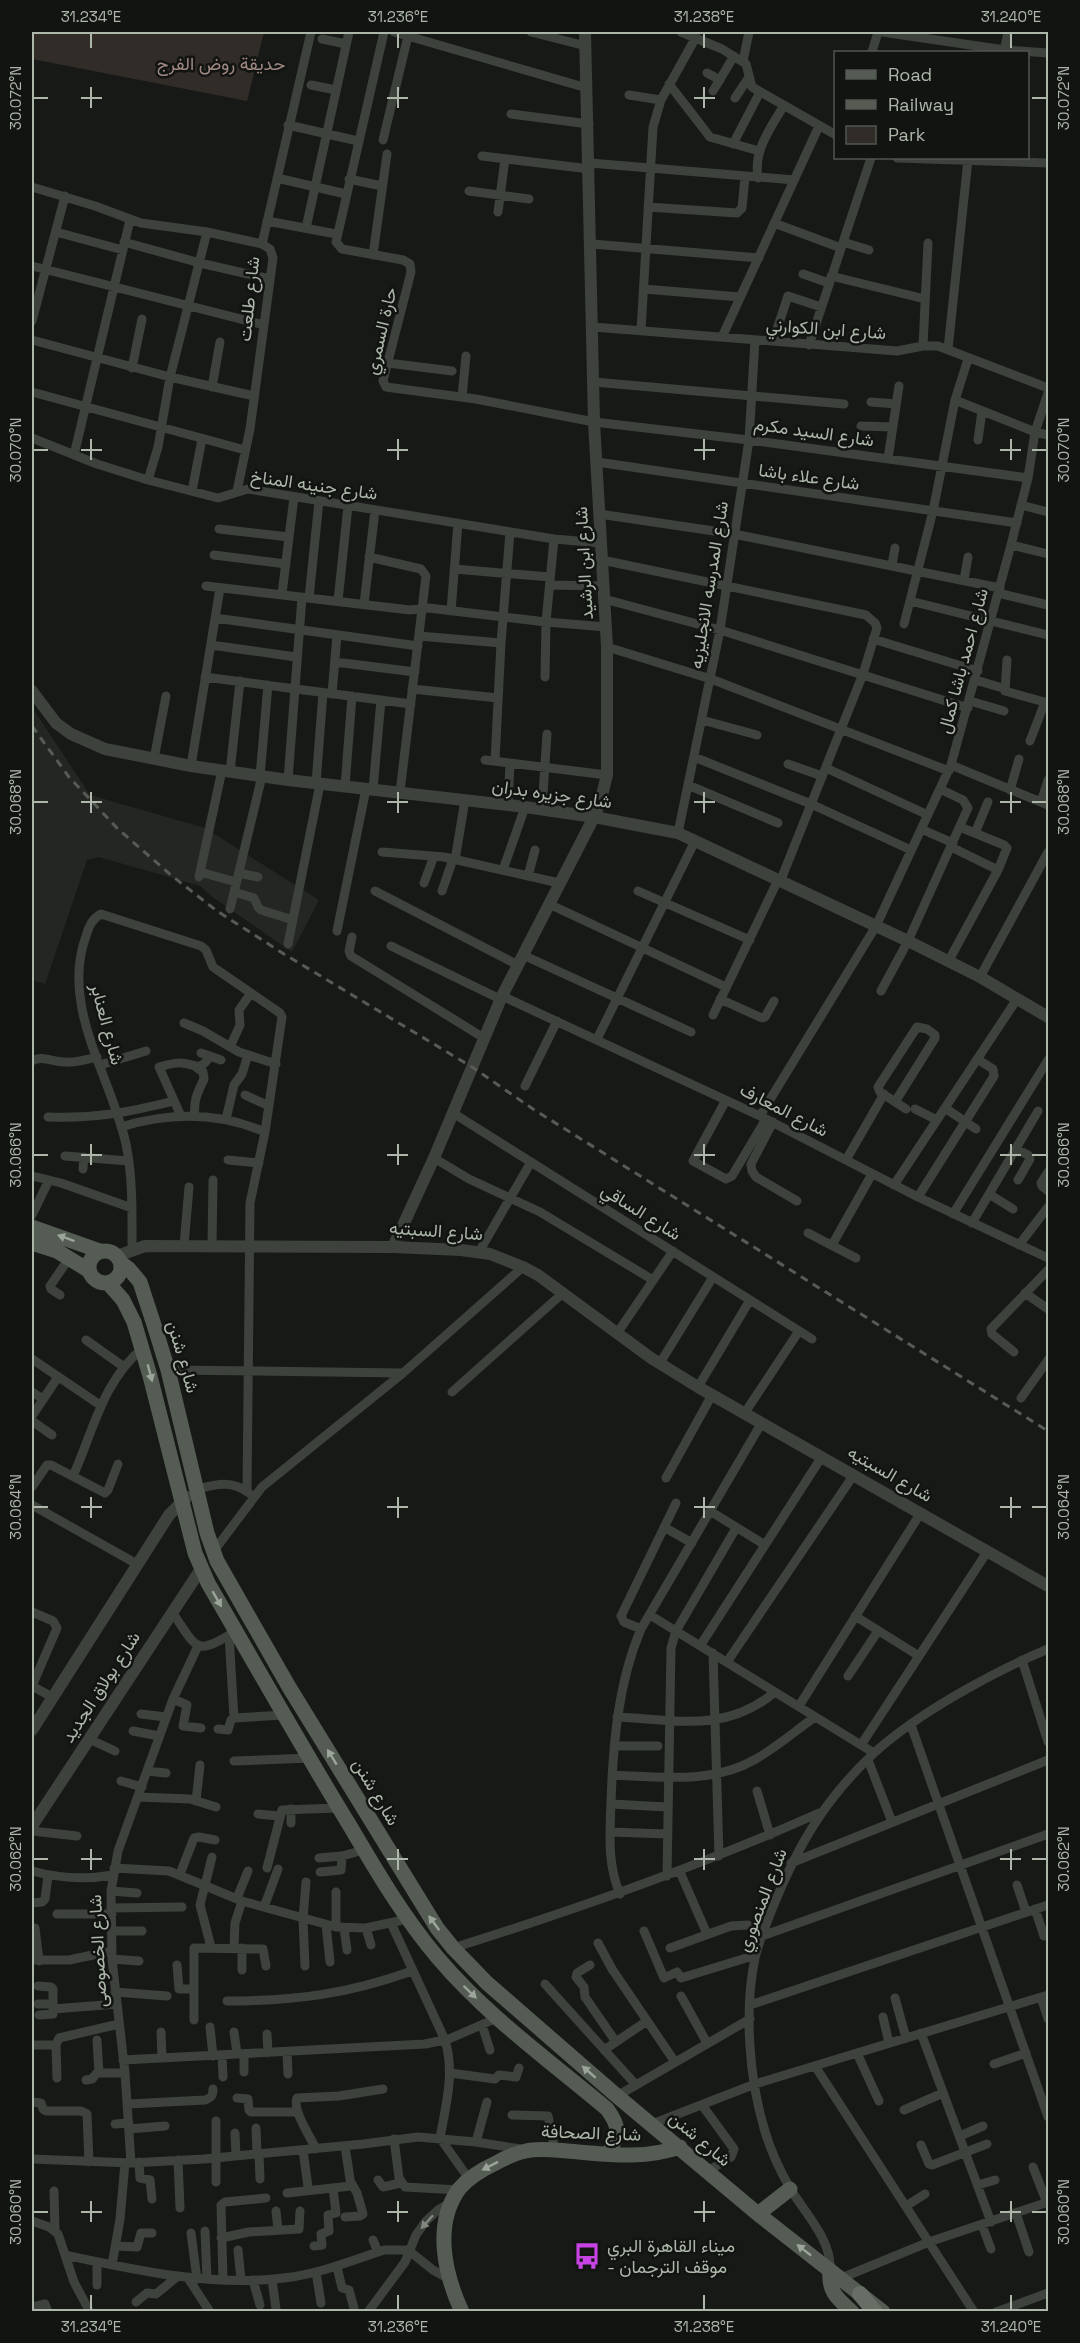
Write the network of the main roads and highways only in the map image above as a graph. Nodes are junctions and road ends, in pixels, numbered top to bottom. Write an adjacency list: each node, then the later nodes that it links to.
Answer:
1 (32, 1227): 3 (main road, one-way to 1)
2 (32, 1243): 5 (main road)
3 (100, 1251): 4 (main road); 5 (main road)
4 (119, 1259): 6 (main road); 7 (main road, شارع شنن)
5 (88, 1270): 6 (main road)
6 (108, 1283): 8 (main road, شارع شنن, one-way to 8)
7 (289, 1687): 8 (main road); 9 (main road, شارع شنن, one-way to 7)
8 (273, 1696): 10 (main road, شارع شنن)
9 (400, 1870): 10 (main road); 11 (main road, شارع شنن, one-way to 9)
10 (383, 1880): 12 (main road, شارع شنن, one-way to 12)
11 (635, 2112): 12 (main road); 13 (main road, شارع شنن)
12 (618, 2127): 14 (main road)
13 (680, 2146): 14 (main road, شارع الصحافة); 16 (main road, شارع شنن)
14 (608, 2154): 19 (main road, شارع الصحافة, one-way to 19)
15 (790, 2188): 16 (main road)
16 (758, 2214): 17 (main road, شارع شنن, one-way to 16)
17 (833, 2278): 18 (main road, شارع شنن); 20 (main road, شارع شنن)
18 (860, 2294): 21 (highway); 22 (main road, شارع شنن)
19 (462, 2311)
20 (852, 2312)
21 (876, 2312)
22 (883, 2312)

